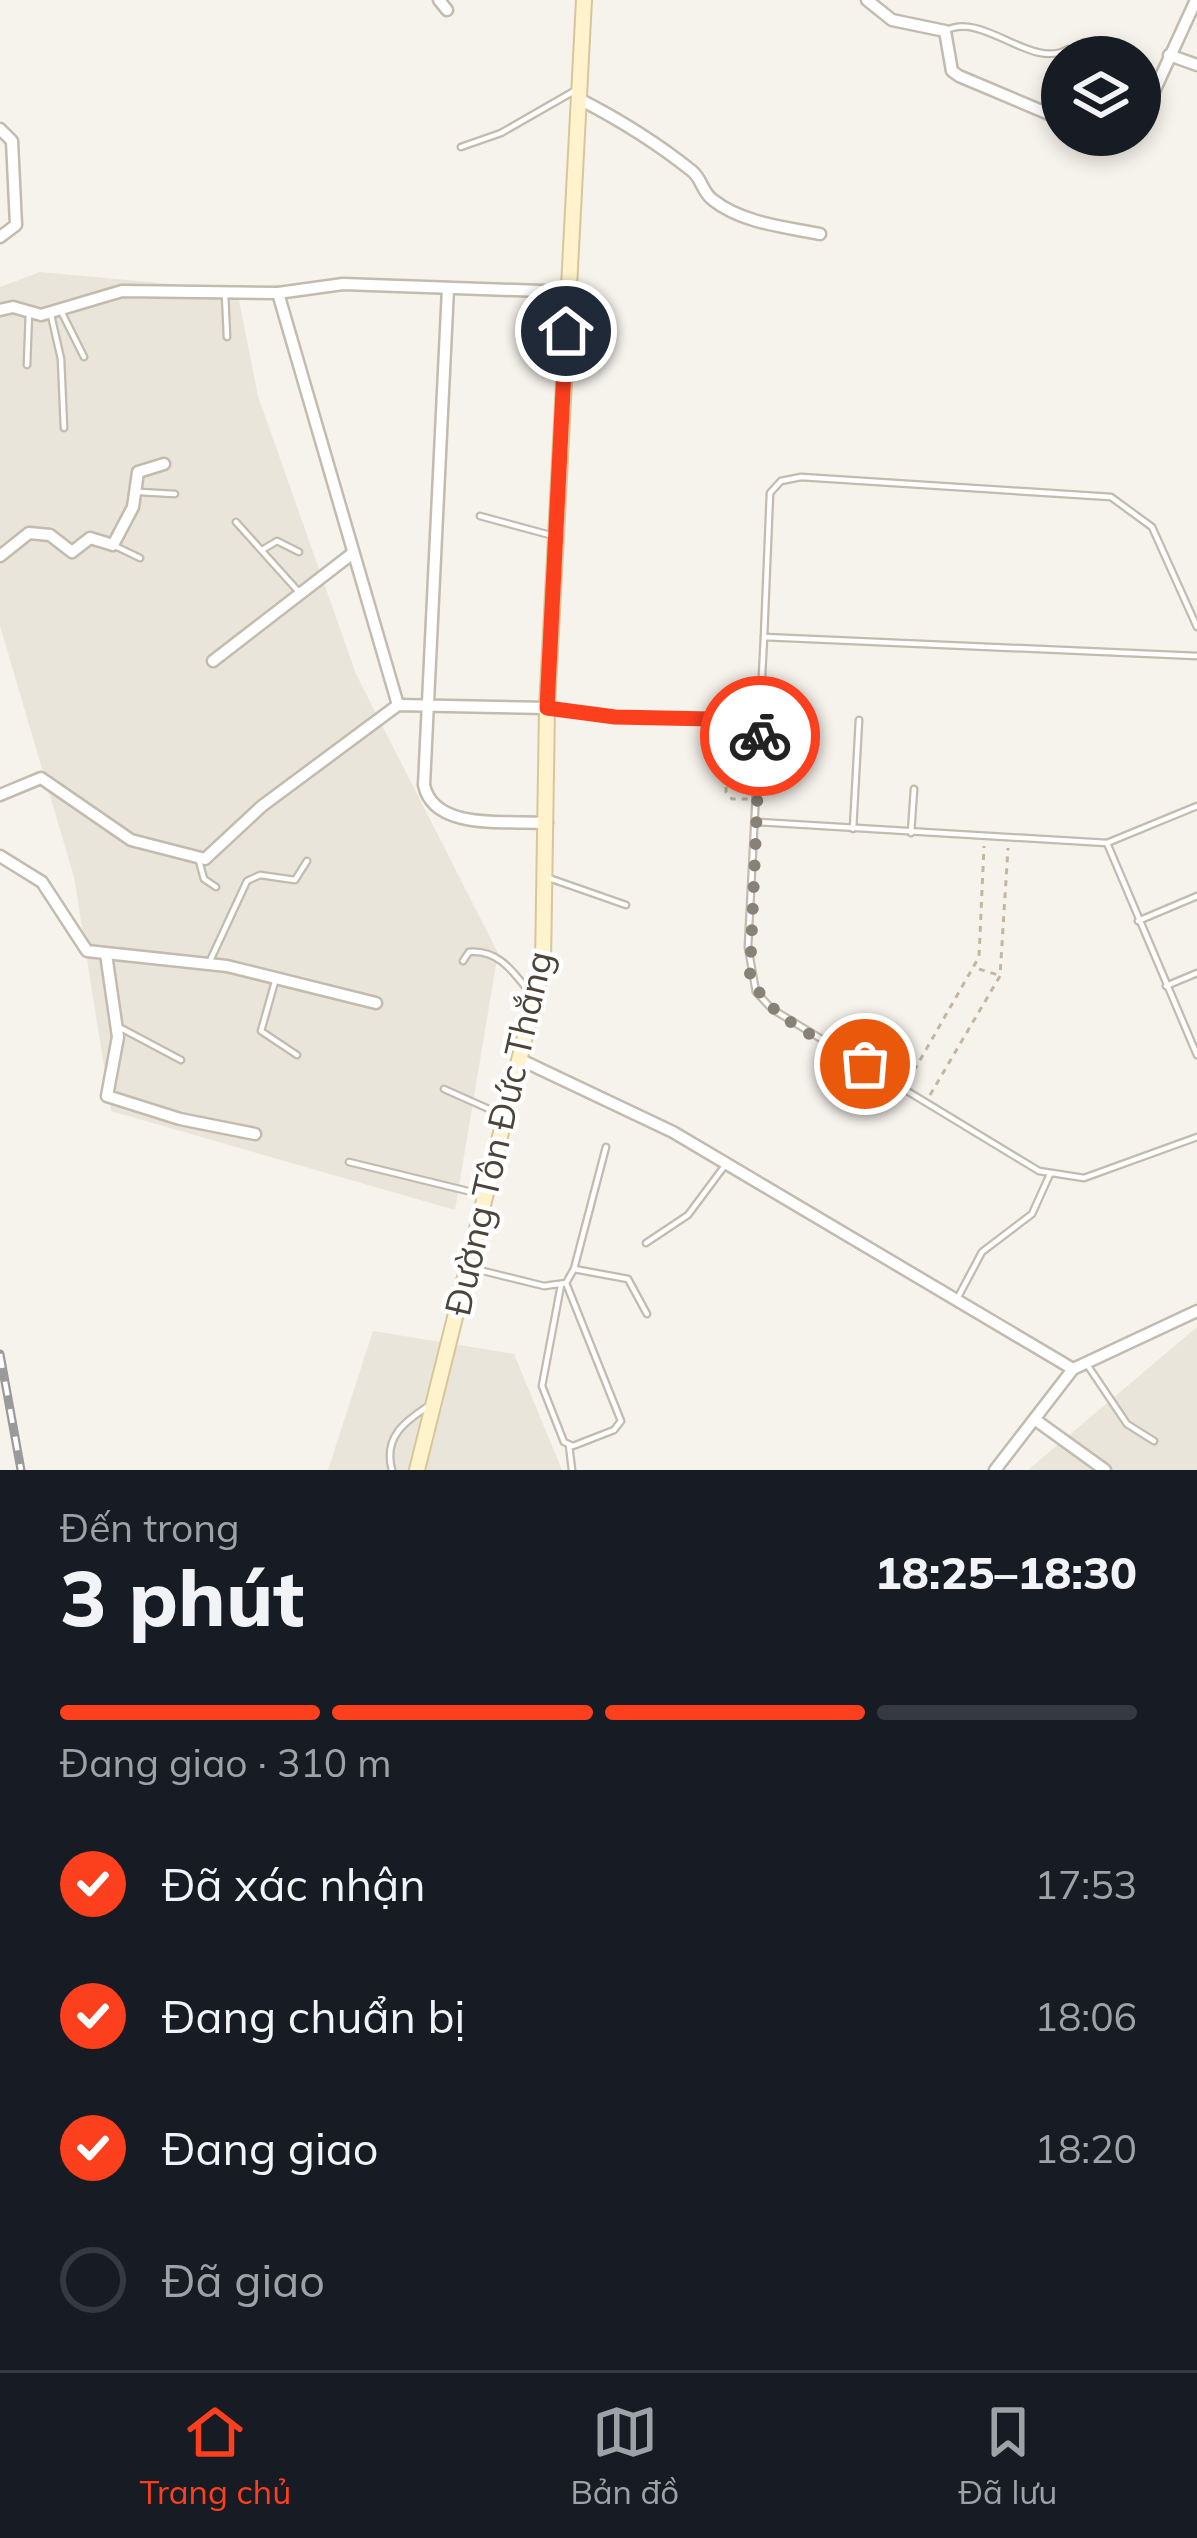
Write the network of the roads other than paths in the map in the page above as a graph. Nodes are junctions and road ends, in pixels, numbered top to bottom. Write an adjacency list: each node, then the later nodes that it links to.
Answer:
1 (584, 0): 9 (main road, Đường Tôn Đức Thắng)
2 (867, 0): 4 (street)
3 (1196, 0): 6 (street)
4 (946, 32): 5 (lane); 10 (street)
5 (1041, 51)
6 (1169, 55): 7 (street); 8 (street)
7 (1197, 64)
8 (1161, 73)
9 (581, 94): 12 (lane); 13 (street); 18 (main road, Đường Tôn Đức Thắng)
10 (1041, 111)
11 (0, 129): 14 (street)
12 (461, 147)
13 (820, 234)
14 (0, 237)
15 (448, 288): 17 (street); 18 (street); 45 (street)
16 (225, 292): 17 (street); 20 (street); 22 (lane)
17 (278, 292): 35 (street)
18 (568, 292): 31 (main road, Đường Tôn Đức Thắng)
19 (0, 310): 21 (street)
20 (55, 311): 21 (street); 23 (lane); 25 (lane)
21 (29, 312): 24 (lane)
22 (226, 337)
23 (84, 357)
24 (27, 365)
25 (64, 428)
26 (164, 464): 27 (street)
27 (135, 492): 28 (lane); 32 (street)
28 (175, 494)
29 (480, 516): 31 (lane)
30 (236, 522): 33 (lane)
31 (555, 537): 46 (main road, Đường Tôn Đức Thắng)
32 (113, 545): 36 (street); 37 (lane)
33 (260, 551): 34 (lane); 38 (lane)
34 (299, 552)
35 (353, 553): 38 (street); 44 (street)
36 (0, 556)
37 (140, 557)
38 (302, 595): 42 (street)
39 (1197, 627): 40 (lane)
40 (764, 637): 41 (lane); 43 (lane)
41 (1197, 656)
42 (213, 661)
43 (761, 702): 47 (lane); 49 (lane)
44 (398, 705): 45 (street); 59 (street)
45 (426, 706): 46 (street); 54 (street)
46 (547, 708): 47 (lane); 54 (main road, Đường Tôn Đức Thắng)
47 (760, 720): 49 (lane)
48 (859, 720): 55 (lane)
49 (759, 767): 53 (lane)
50 (914, 789): 56 (lane)
51 (0, 795): 59 (street)
52 (1197, 806): 57 (lane)
53 (757, 822): 55 (lane); 86 (lane)
54 (548, 823): 61 (main road, Đường Tôn Đức Thắng)
55 (853, 829): 56 (lane)
56 (911, 833): 57 (lane)
57 (1106, 843): 65 (lane)
58 (0, 856): 66 (street)
59 (198, 857): 62 (lane)
60 (307, 861): 68 (lane)
61 (546, 877): 64 (lane); 72 (main road, Đường Tôn Đức Thắng)
62 (216, 887)
63 (1197, 896): 65 (lane)
64 (626, 905)
65 (1138, 921): 71 (lane)
66 (106, 954): 68 (street); 74 (street)
67 (463, 961): 72 (lane)
68 (209, 963): 70 (street)
69 (1197, 973): 71 (lane)
70 (276, 978): 73 (street); 75 (lane)
71 (1166, 986): 76 (lane)
72 (534, 998): 78 (main road, Đường Tôn Đức Thắng)
73 (376, 1003)
74 (117, 1026): 77 (lane); 81 (street)
75 (296, 1055)
76 (1197, 1055)
77 (181, 1060)
78 (519, 1060): 80 (main road, Đường Tôn Đức Thắng); 85 (street)
79 (444, 1089): 80 (lane)
80 (505, 1117): 87 (main road, Đường Tôn Đức Thắng)
81 (255, 1133)
82 (1197, 1137): 86 (lane)
83 (605, 1147): 90 (lane)
84 (349, 1162): 87 (lane)
85 (726, 1164): 88 (lane); 92 (street)
86 (1050, 1174): 92 (lane)
87 (485, 1196): 89 (main road, Đường Tôn Đức Thắng)
88 (646, 1243)
89 (467, 1268): 91 (lane); 97 (main road, Đường Tôn Đức Thắng)
90 (574, 1269): 91 (lane); 94 (lane)
91 (563, 1284): 100 (lane); 100 (lane)
92 (957, 1299): 96 (street)
93 (1197, 1311): 95 (street)
94 (646, 1314)
95 (1086, 1363): 96 (street); 99 (lane)
96 (1073, 1369): 98 (street)
97 (434, 1402): 101 (lane); 102 (main road, Đường Tôn Đức Thắng)
98 (1037, 1421): 104 (street); 105 (street)
99 (1154, 1441)
100 (569, 1445): 103 (lane)
101 (392, 1470)
102 (417, 1470)
103 (572, 1470)
104 (995, 1470)
105 (1105, 1470)

